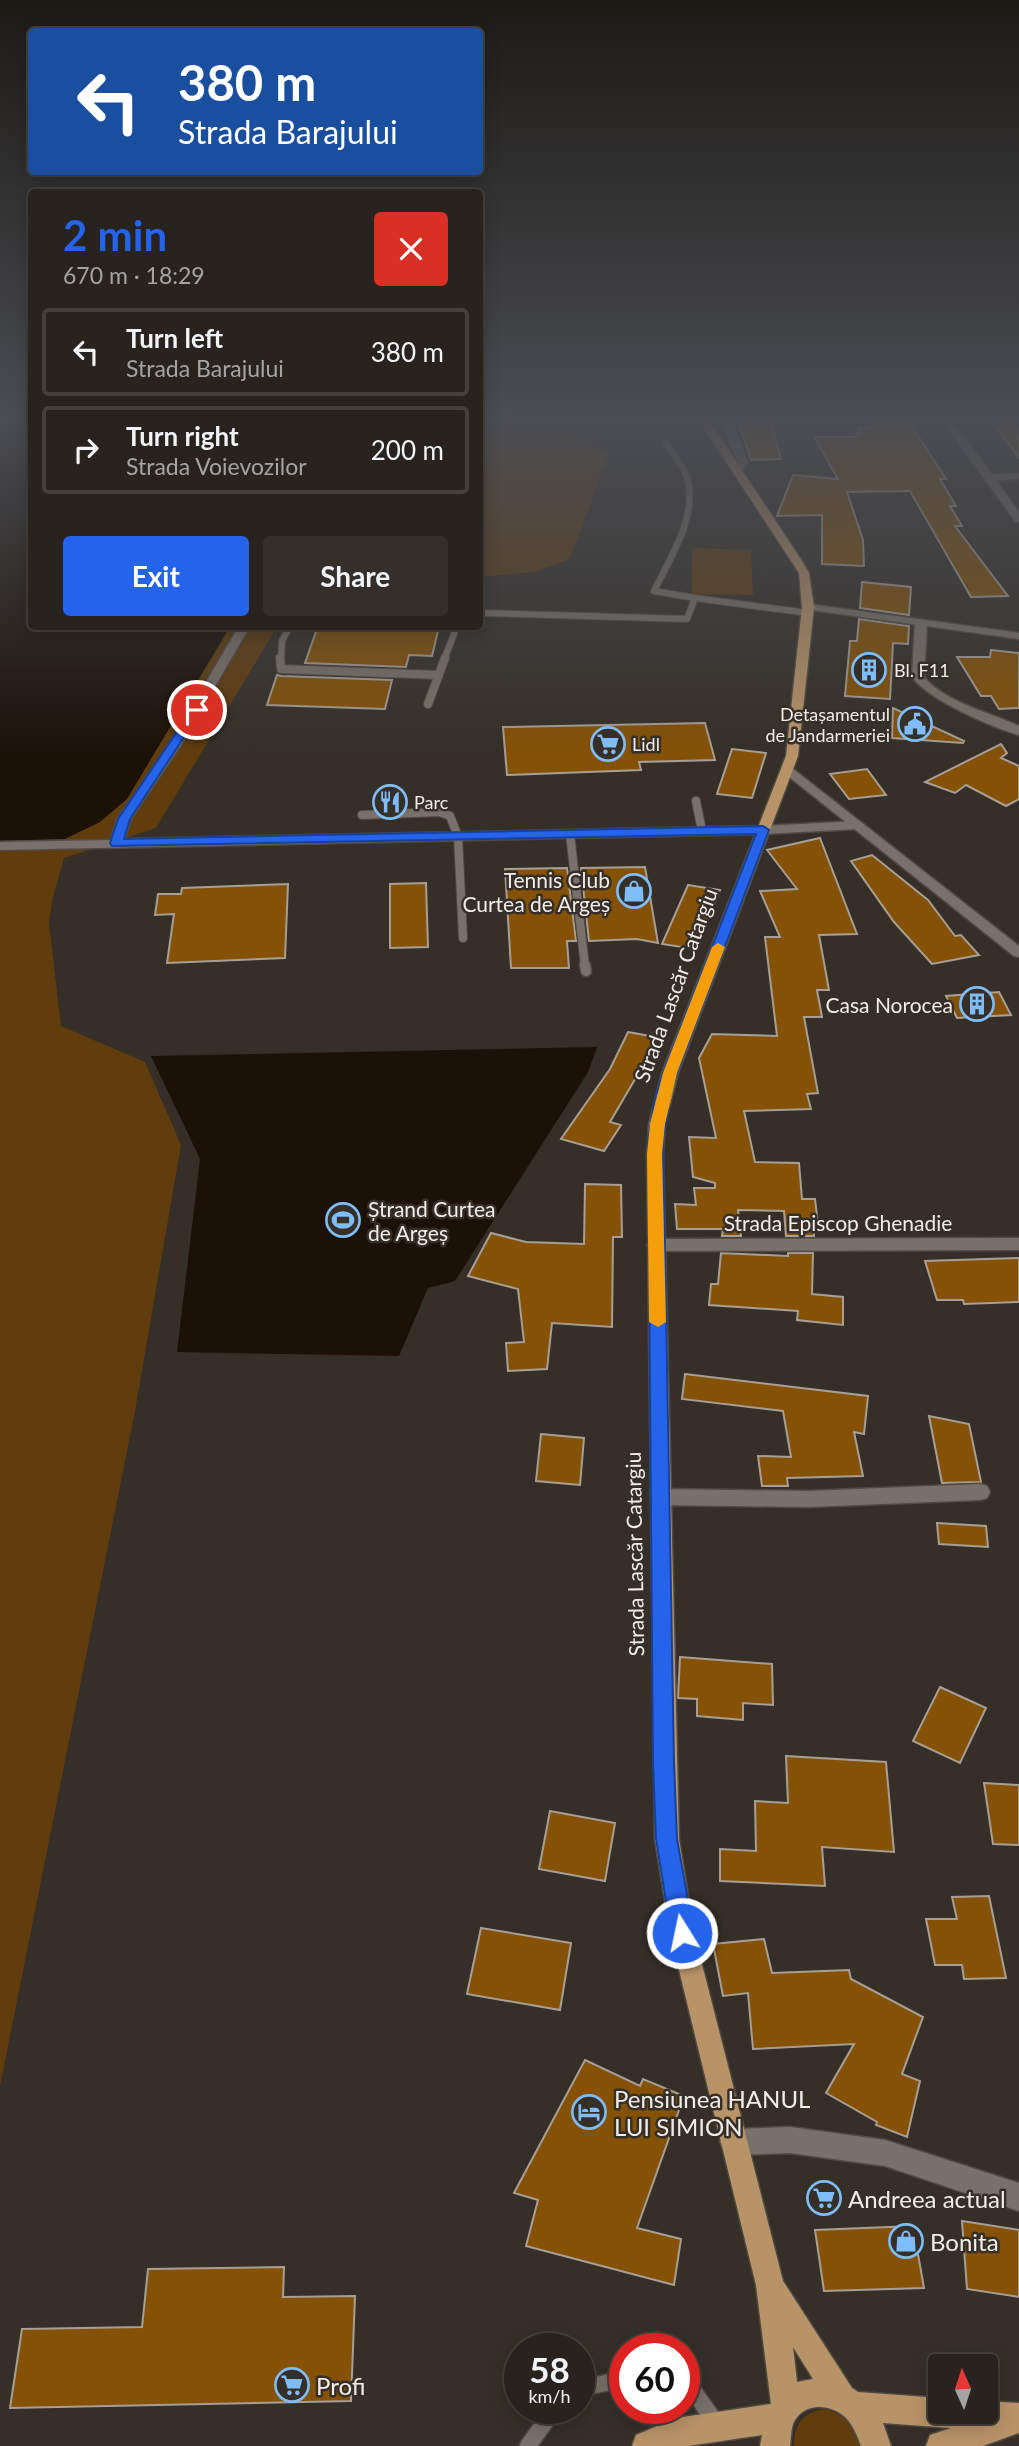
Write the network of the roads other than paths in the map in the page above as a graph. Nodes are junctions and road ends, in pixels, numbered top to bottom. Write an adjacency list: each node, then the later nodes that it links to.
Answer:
1 (681, 530): 3 (lane)
2 (776, 530): 4 (main road, Strada Lascăr Catargiu)
3 (695, 598): 4 (lane); 5 (lane)
4 (808, 610): 6 (street); 14 (main road, Strada Lascăr Catargiu)
5 (483, 613)
6 (921, 623): 10 (street); 13 (street)
7 (243, 630): 22 (street)
8 (288, 630): 11 (lane)
9 (456, 630): 11 (lane)
10 (1019, 636)
11 (439, 675): 12 (lane)
12 (428, 704)
13 (1019, 731)
14 (788, 769): 17 (street); 18 (main road, Strada Lascăr Catargiu)
15 (696, 801): 19 (lane)
16 (362, 815): 21 (lane)
17 (858, 825): 18 (street); 25 (street)
18 (763, 830): 19 (street); 28 (main road, Strada Lascăr Catargiu)
19 (702, 831): 20 (street)
20 (570, 834): 21 (street); 26 (lane)
21 (458, 836): 22 (street); 24 (lane)
22 (117, 843): 23 (street)
23 (0, 846)
24 (463, 938)
25 (1019, 953)
26 (586, 971)
27 (1019, 1244): 28 (street, Strada Episcop Ghenadie)
28 (656, 1245): 30 (main road, Strada Lascăr Catargiu)
29 (980, 1492): 30 (street)
30 (662, 1497): 31 (main road, Strada Lascăr Catargiu)
31 (733, 2142): 32 (street); 33 (main road, Strada Lascăr Catargiu)
32 (1019, 2197)
33 (769, 2285): 35 (main road, Strada Lascăr Catargiu); 36 (main road, Strada Lascăr Catargiu)
34 (700, 2400): 39 (lane)
35 (848, 2400): 36 (main road); 37 (main road); 43 (main road, Strada Lascăr Catargiu)
36 (783, 2412): 39 (main road); 42 (main road, Strada Lascăr Catargiu)
37 (1019, 2418): 44 (main road)
38 (543, 2424): 40 (lane)
39 (718, 2425): 41 (main road)
40 (527, 2446)
41 (647, 2446)
42 (775, 2446)
43 (876, 2446)
44 (941, 2446)

